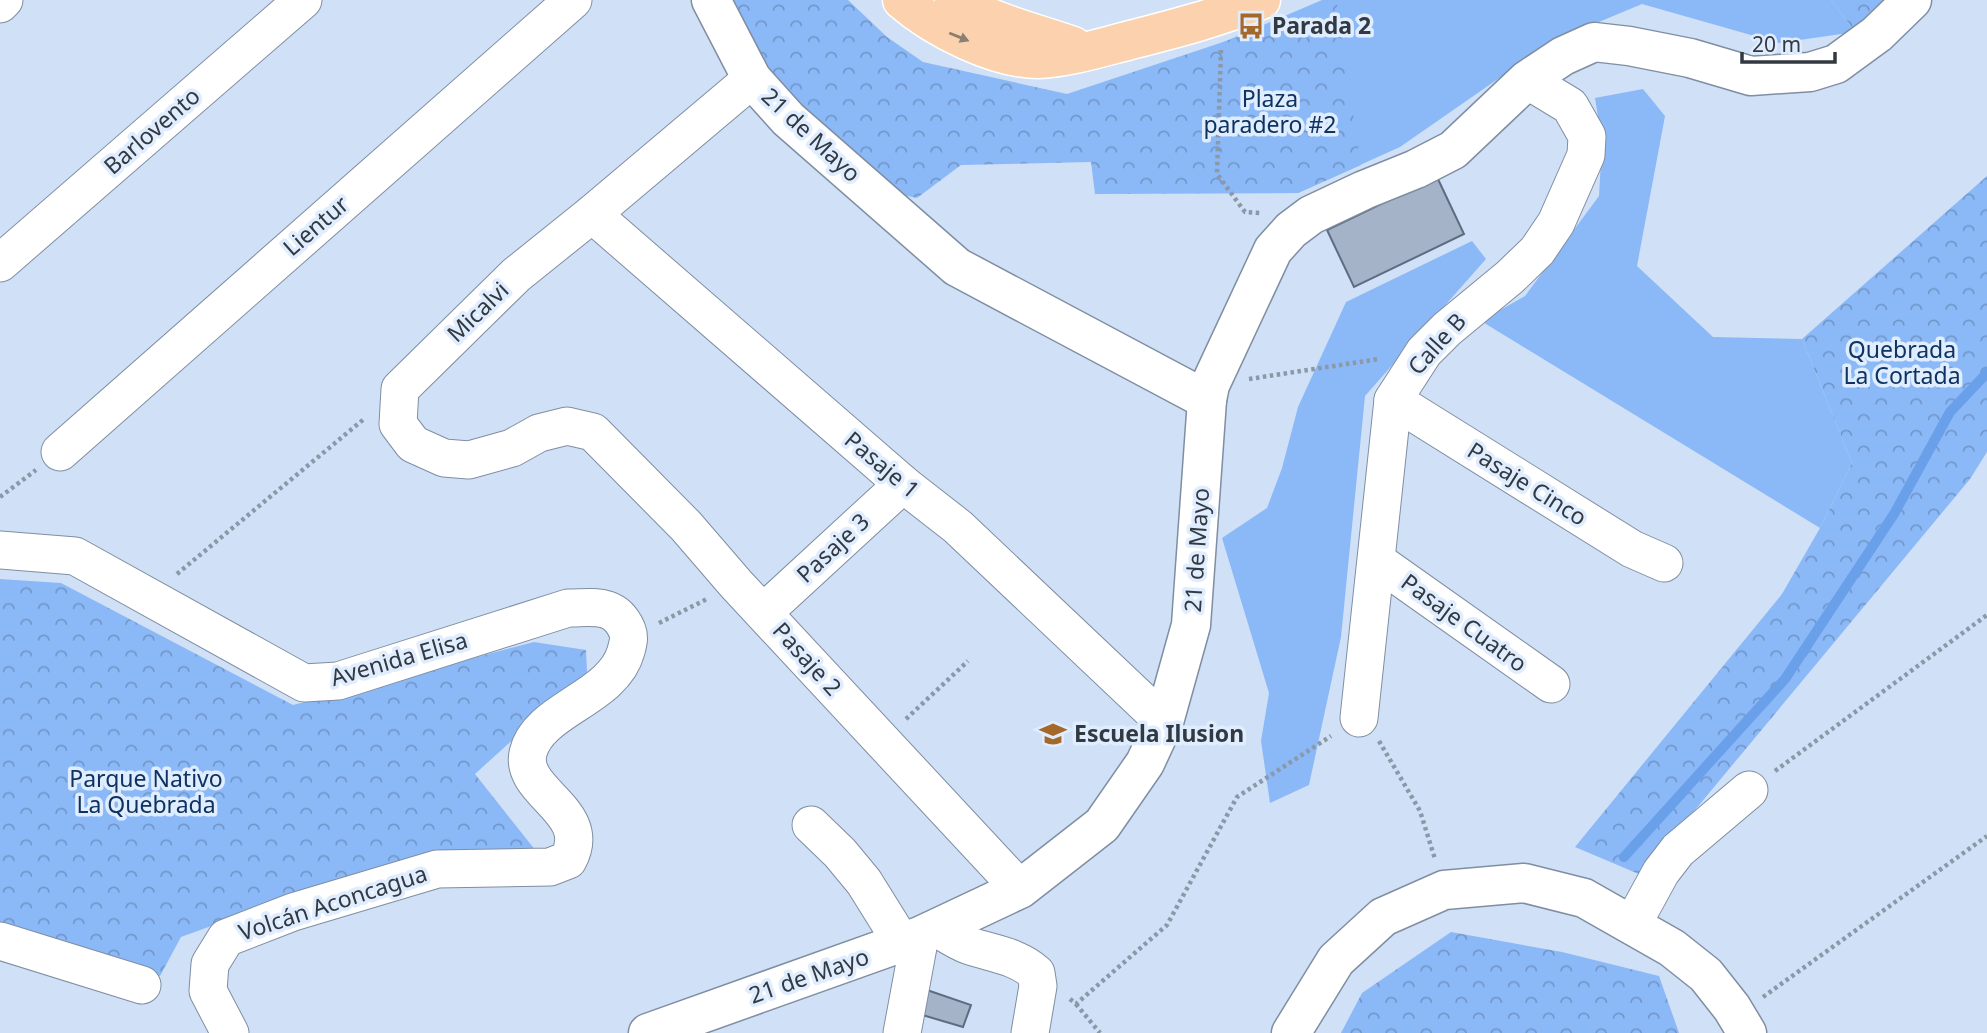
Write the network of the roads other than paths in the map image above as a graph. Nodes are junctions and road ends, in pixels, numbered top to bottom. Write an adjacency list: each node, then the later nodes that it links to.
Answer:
1 (4, 0): 9 (street)
2 (303, 0): 15 (street, Barlovento)
3 (573, 0): 19 (street, Lientur)
4 (711, 0): 12 (street, 21 de Mayo)
5 (902, 0): 11 (main road, one-way to 11)
6 (954, 0): 11 (main road)
7 (1261, 0): 10 (main road)
8 (1912, 0): 13 (street)
9 (0, 4)
10 (1218, 8): 11 (main road)
11 (1089, 51)
12 (752, 79): 14 (street, Micalvi); 16 (street, 21 de Mayo)
13 (1527, 80): 16 (street); 17 (street, Calle B)
14 (592, 214): 18 (street, Micalvi); 20 (street, Pasaje 1)
15 (0, 263)
16 (1209, 393): 27 (street, 21 de Mayo)
17 (1393, 400): 22 (street, Calle B); 23 (street, Pasaje Cinco)
18 (593, 432): 24 (street, Pasaje 2)
19 (60, 452)
20 (903, 484): 24 (street, Pasaje 3); 27 (street, Pasaje 1)
21 (0, 550): 28 (street, Avenida Elisa)
22 (1377, 561): 25 (street, Pasaje Cuatro); 26 (street, Calle B)
23 (1664, 563)
24 (764, 612): 31 (street, Pasaje 2)
25 (1550, 684)
26 (1359, 718)
27 (1164, 722): 31 (street, 21 de Mayo)
28 (531, 774): 37 (street, Volcán Aconcagua)
29 (1749, 790): 32 (street)
30 (811, 825): 33 (street)
31 (1020, 889): 33 (street, 21 de Mayo)
32 (1632, 925): 36 (street); 41 (street)
33 (920, 935): 38 (street, 21 de Mayo); 39 (street); 40 (street)
34 (0, 941): 35 (street)
35 (142, 985)
36 (1753, 1016)
37 (230, 1033)
38 (648, 1033)
39 (902, 1033)
40 (1030, 1033)
41 (1291, 1033)

